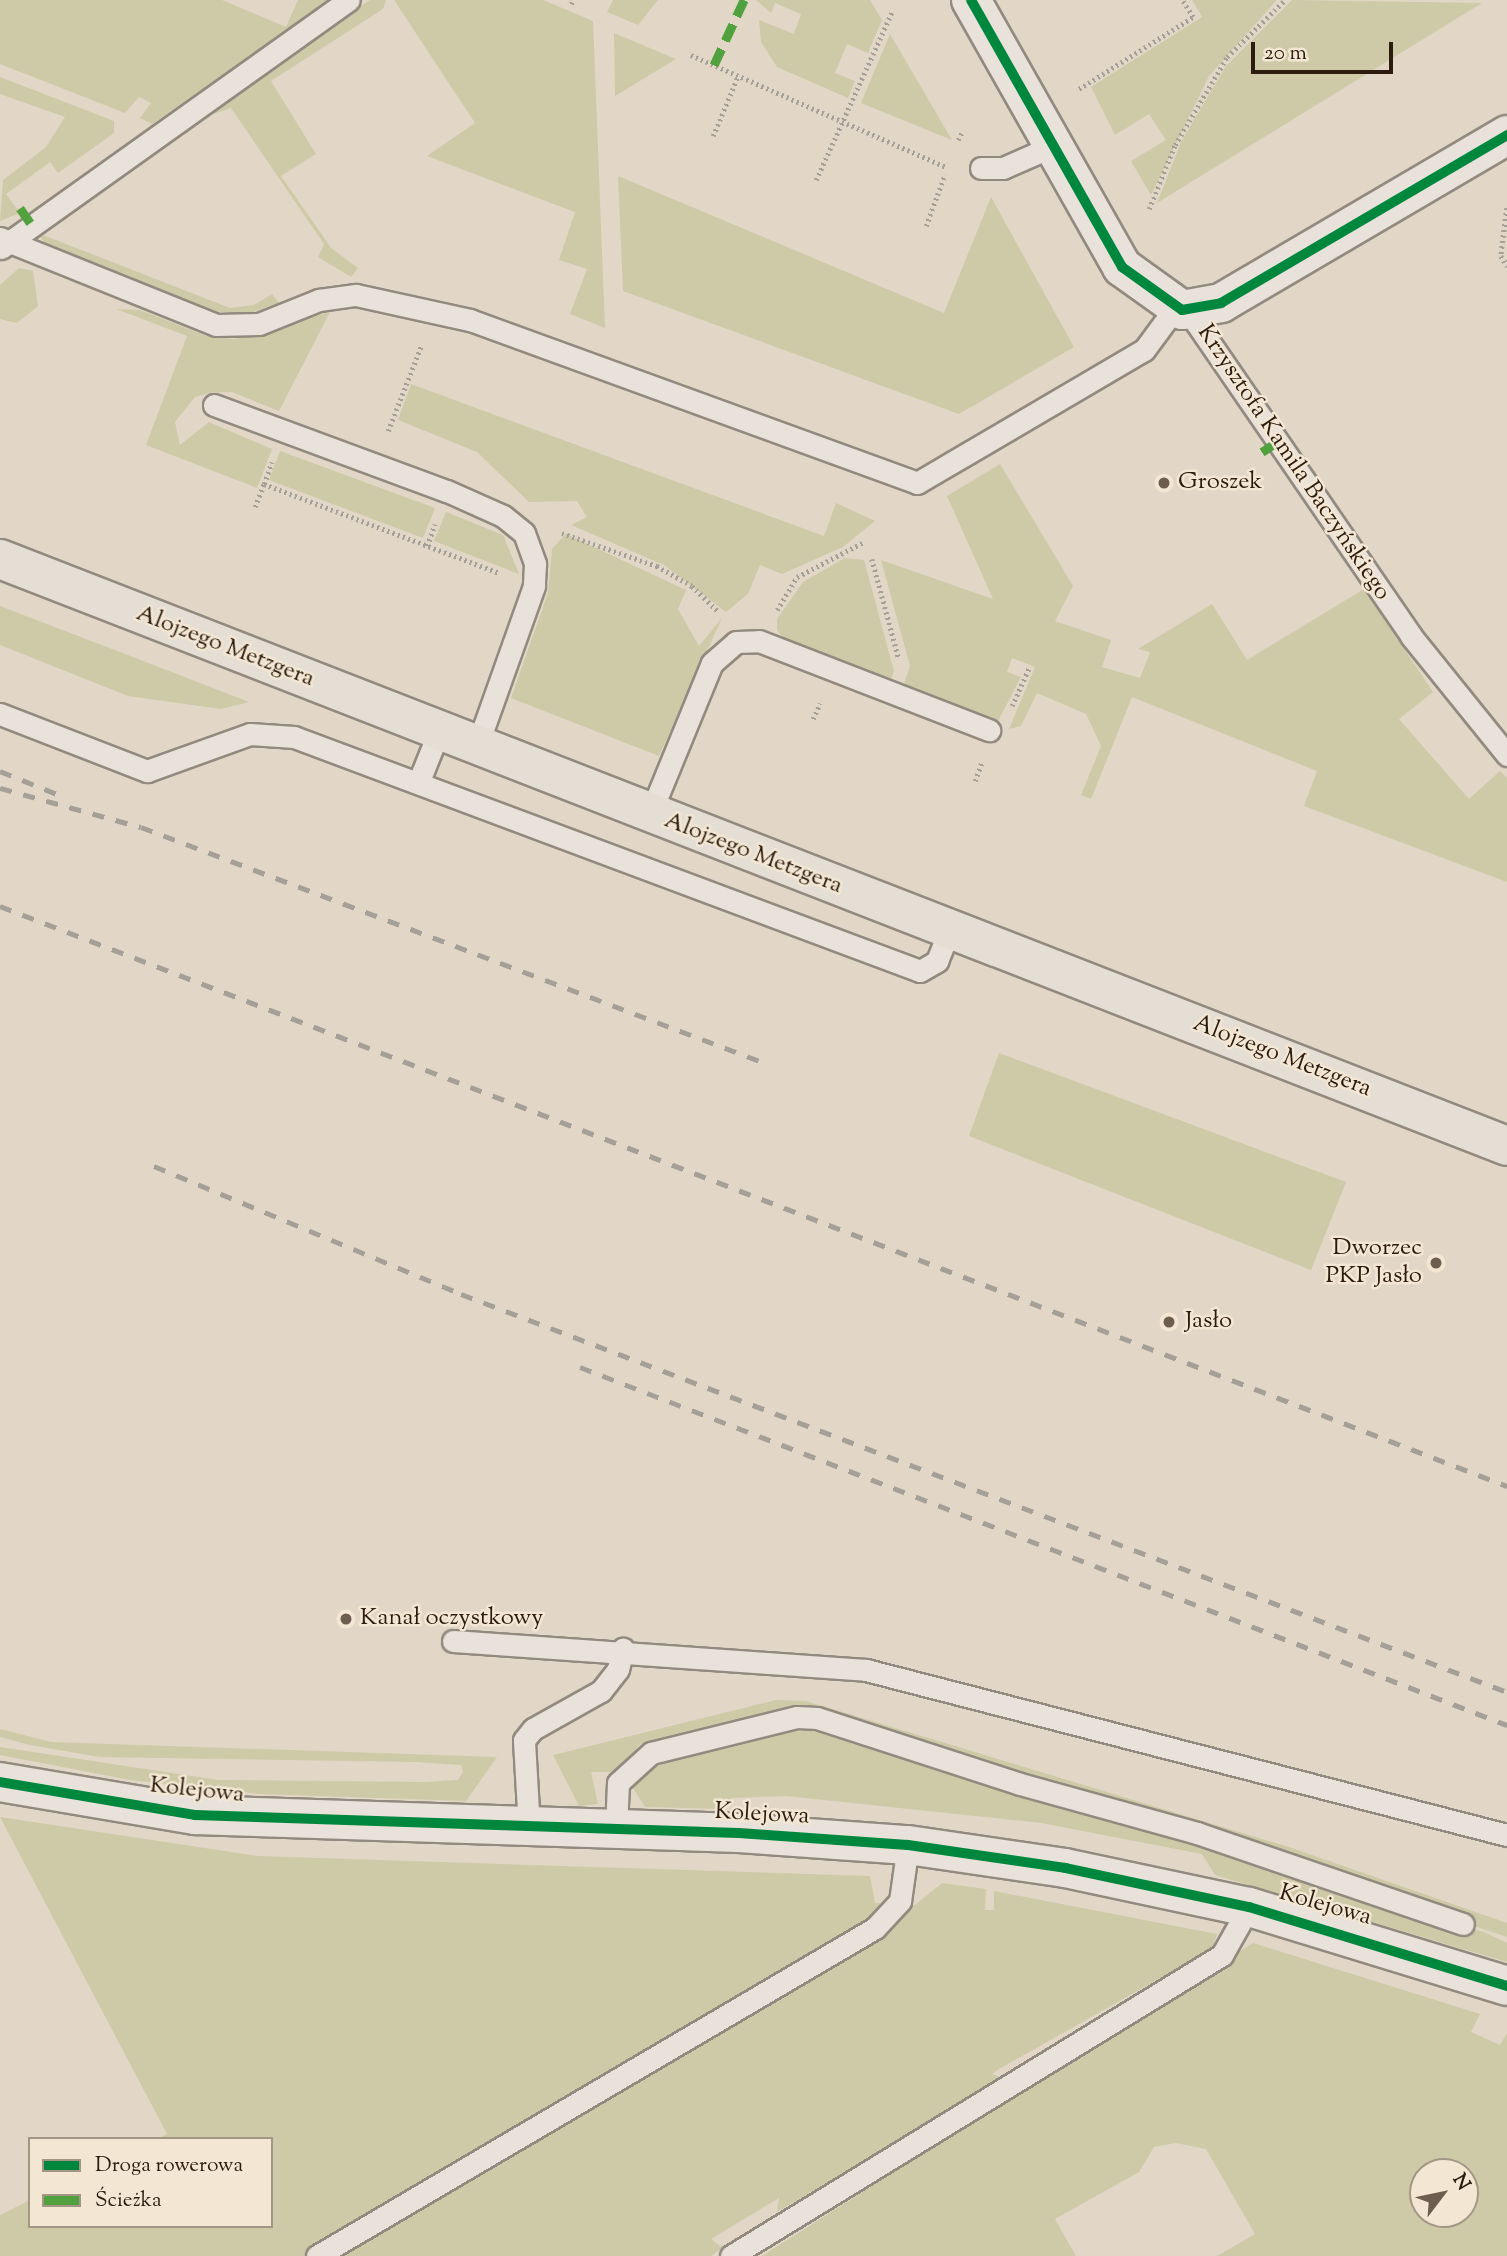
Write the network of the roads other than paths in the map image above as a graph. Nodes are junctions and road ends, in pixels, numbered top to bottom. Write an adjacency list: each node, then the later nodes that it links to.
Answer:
1 (349, 0): 6 (lane)
2 (971, 0): 4 (street, Krzysztofa Kamila Baczyńskiego)
3 (1507, 135): 7 (street)
4 (1053, 146): 5 (lane); 7 (street, Krzysztofa Kamila Baczyńskiego)
5 (981, 168)
6 (3, 243): 7 (lane)
7 (1182, 310): 14 (lane, Krzysztofa Kamila Baczyńskiego)
8 (214, 405): 13 (lane)
9 (0, 559): 12 (main road, Alojzego Metzgera)
10 (0, 714): 15 (lane)
11 (989, 730): 16 (lane)
12 (439, 731): 13 (main road, Alojzego Metzgera); 15 (lane)
13 (477, 746): 16 (main road, Alojzego Metzgera)
14 (1507, 755)
15 (419, 781): 17 (lane)
16 (650, 814): 17 (main road, Alojzego Metzgera)
17 (950, 929): 18 (main road, Alojzego Metzgera)
18 (1507, 1146)
19 (453, 1641): 20 (lane)
20 (623, 1649): 22 (lane); 24 (lane)
21 (0, 1782): 22 (street, Kolejowa)
22 (528, 1828): 23 (street, Kolejowa)
23 (616, 1830): 25 (street, Kolejowa); 27 (lane)
24 (1507, 1835)
25 (908, 1845): 26 (street, Kolejowa); 29 (lane)
26 (1248, 1907): 28 (street, Kolejowa); 30 (lane)
27 (1463, 1924)
28 (1507, 1986)
29 (317, 2256)
30 (731, 2256)

